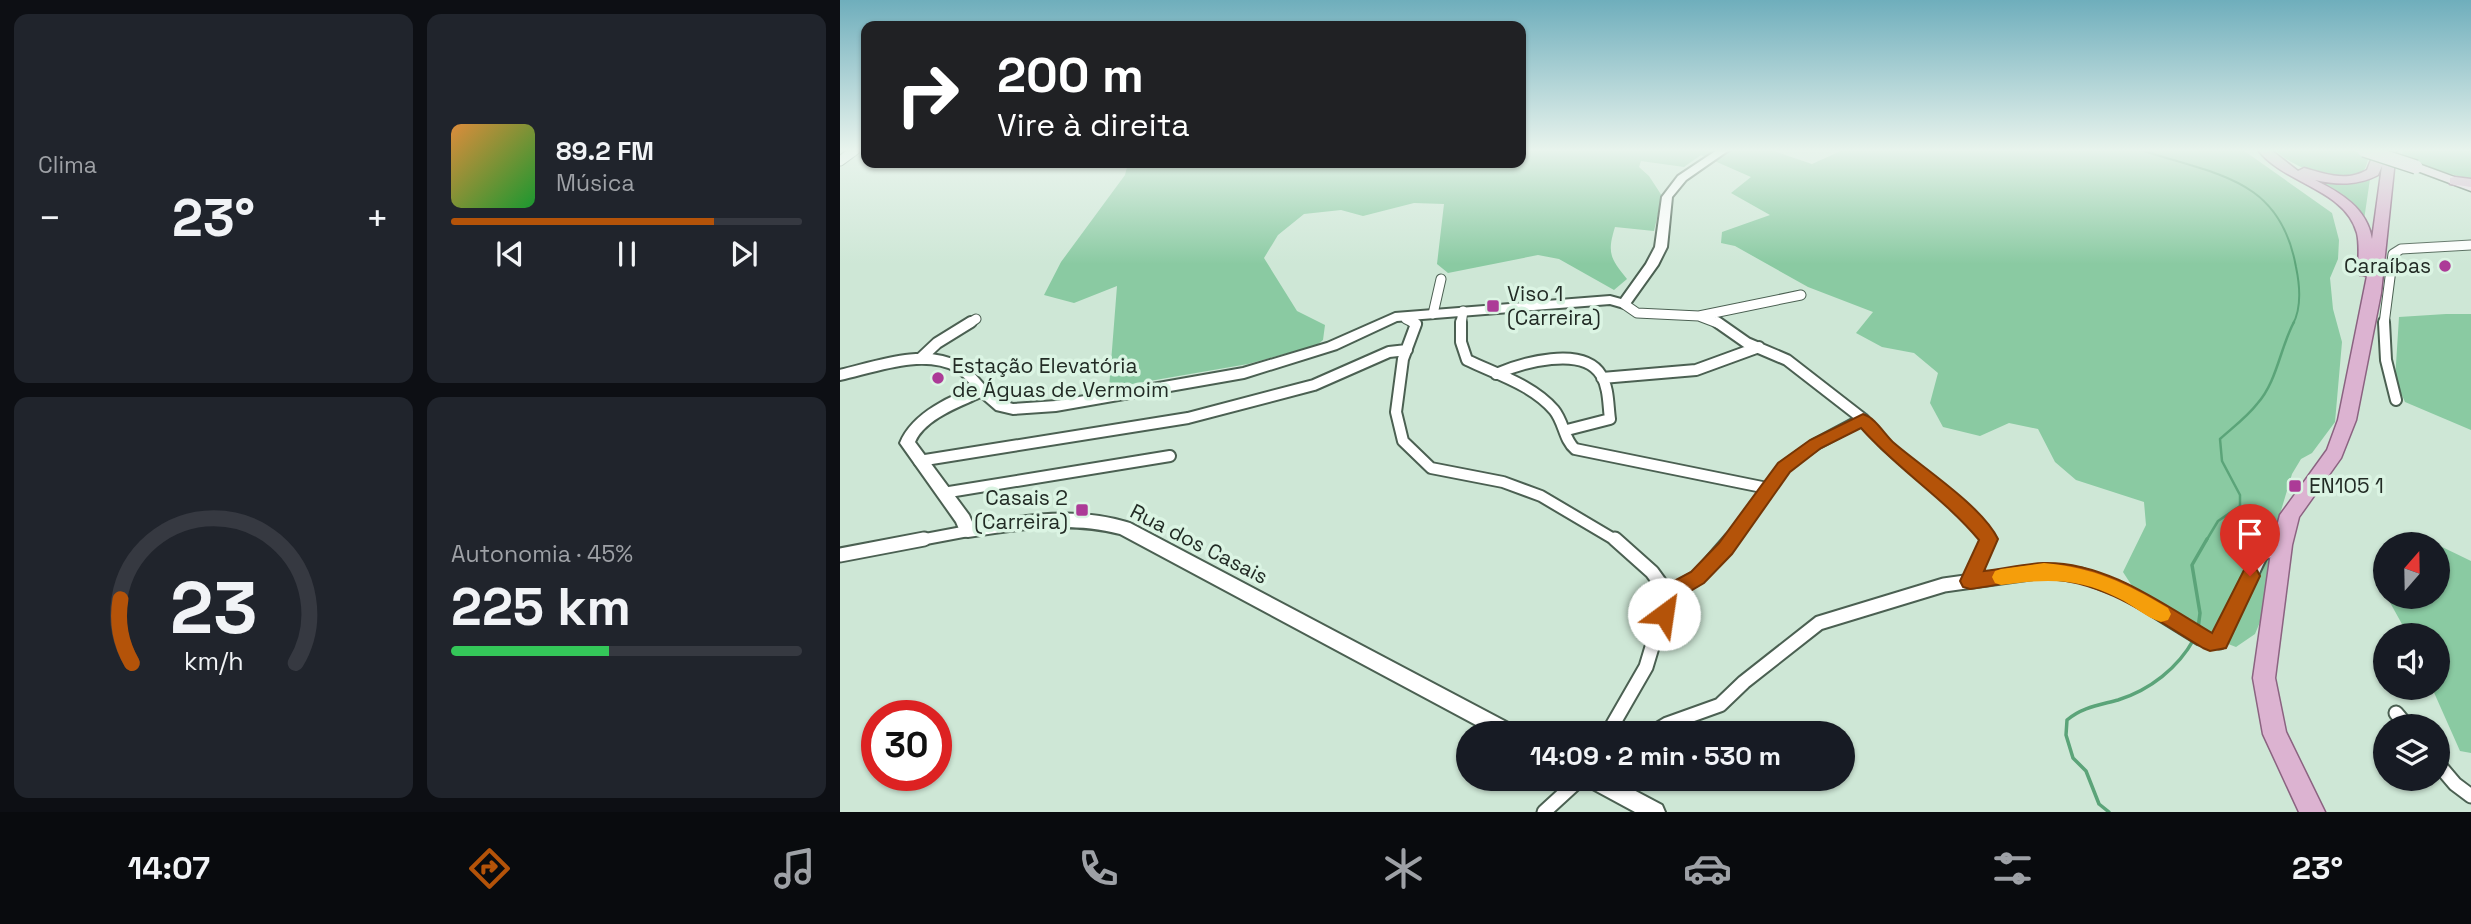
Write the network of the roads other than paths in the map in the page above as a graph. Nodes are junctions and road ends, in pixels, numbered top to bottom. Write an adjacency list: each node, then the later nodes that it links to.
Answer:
1 (1674, 188): 9 (street)
2 (2319, 188): 6 (main road)
3 (2378, 188): 6 (main road)
4 (2380, 188): 17 (main road)
5 (2471, 245): 23 (street)
6 (2365, 272): 17 (main road)
7 (1441, 279): 11 (street)
8 (1801, 295): 12 (street)
9 (1623, 304): 10 (street); 12 (street)
10 (1464, 311): 11 (street); 19 (street)
11 (1433, 314): 14 (street)
12 (1699, 316): 15 (street)
13 (976, 319): 18 (street)
14 (1406, 319): 16 (street); 22 (street)
15 (1760, 347): 21 (street); 24 (street)
16 (1407, 350): 27 (street); 34 (street)
17 (2357, 357): 31 (main road)
18 (920, 359): 20 (street); 22 (street)
19 (1496, 374): 21 (street); 25 (street)
20 (840, 375)
21 (1602, 378): 25 (street)
22 (982, 390): 27 (street)
23 (2396, 400)
24 (1863, 419): 28 (street); 33 (street)
25 (1567, 430): 28 (street)
26 (1170, 456): 29 (street)
27 (919, 461): 29 (street)
28 (1767, 488): 34 (street)
29 (943, 493): 30 (street)
30 (968, 531): 32 (street, Rua dos Casais); 35 (street, Rua dos Casais)
31 (2282, 545): 33 (street); 44 (main road)
32 (840, 555)
33 (1970, 581): 37 (street)
34 (1668, 594): 36 (street)
35 (1487, 721)
36 (1616, 721)
37 (1675, 721)
38 (2450, 778): 41 (street)
39 (1567, 791): 42 (street)
40 (1616, 791): 43 (street)
41 (2471, 796)
42 (1544, 812)
43 (1655, 812)
44 (2312, 812)

